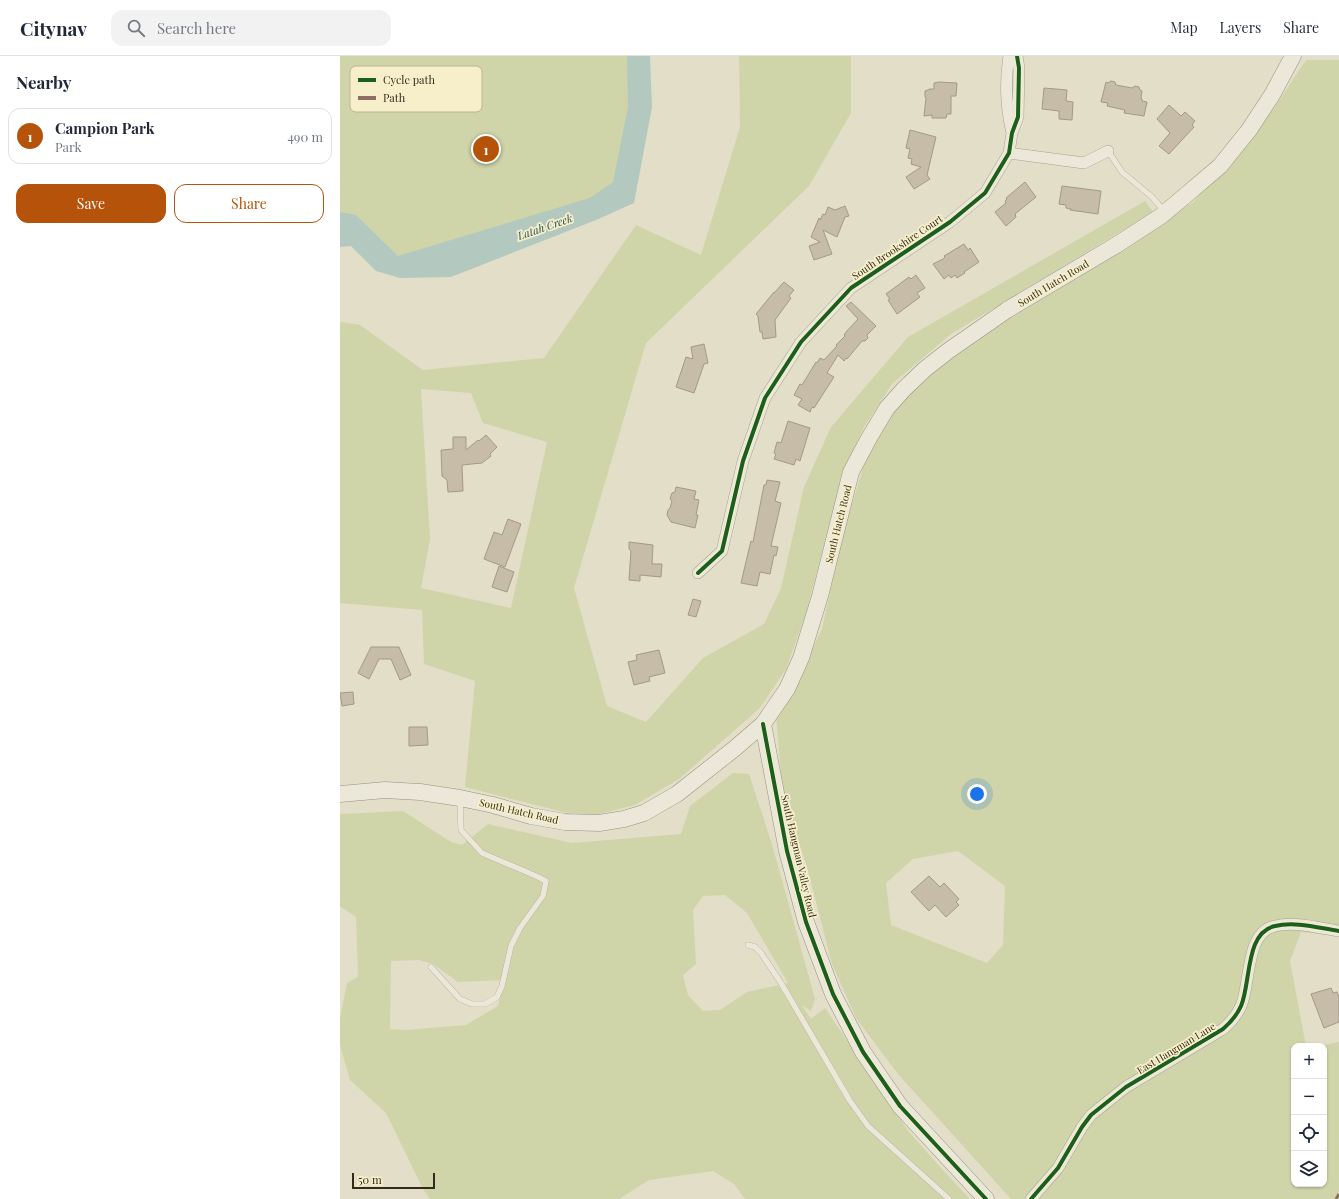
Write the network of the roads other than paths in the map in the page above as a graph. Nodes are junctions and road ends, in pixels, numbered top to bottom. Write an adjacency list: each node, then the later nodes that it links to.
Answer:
1 (1009, 56): 4 (street, South Brookshire Court)
2 (1017, 56): 4 (street, South Brookshire Court)
3 (1293, 56): 7 (main road, South Hatch Road)
4 (1012, 132): 6 (street, South Brookshire Court)
5 (1108, 152): 6 (street); 7 (lane)
6 (1009, 153): 8 (street, South Brookshire Court)
7 (1166, 212): 9 (main road, South Hatch Road)
8 (698, 573)
9 (763, 724): 11 (main road, South Hatch Road); 16 (main road, South Hangman Valley Road)
10 (340, 794): 11 (main road, South Hatch Road)
11 (460, 798): 14 (lane)
12 (1339, 931): 17 (street, East Hangman Lane)
13 (748, 945): 15 (lane)
14 (431, 967)
15 (950, 1199)
16 (986, 1199)
17 (1032, 1199)

